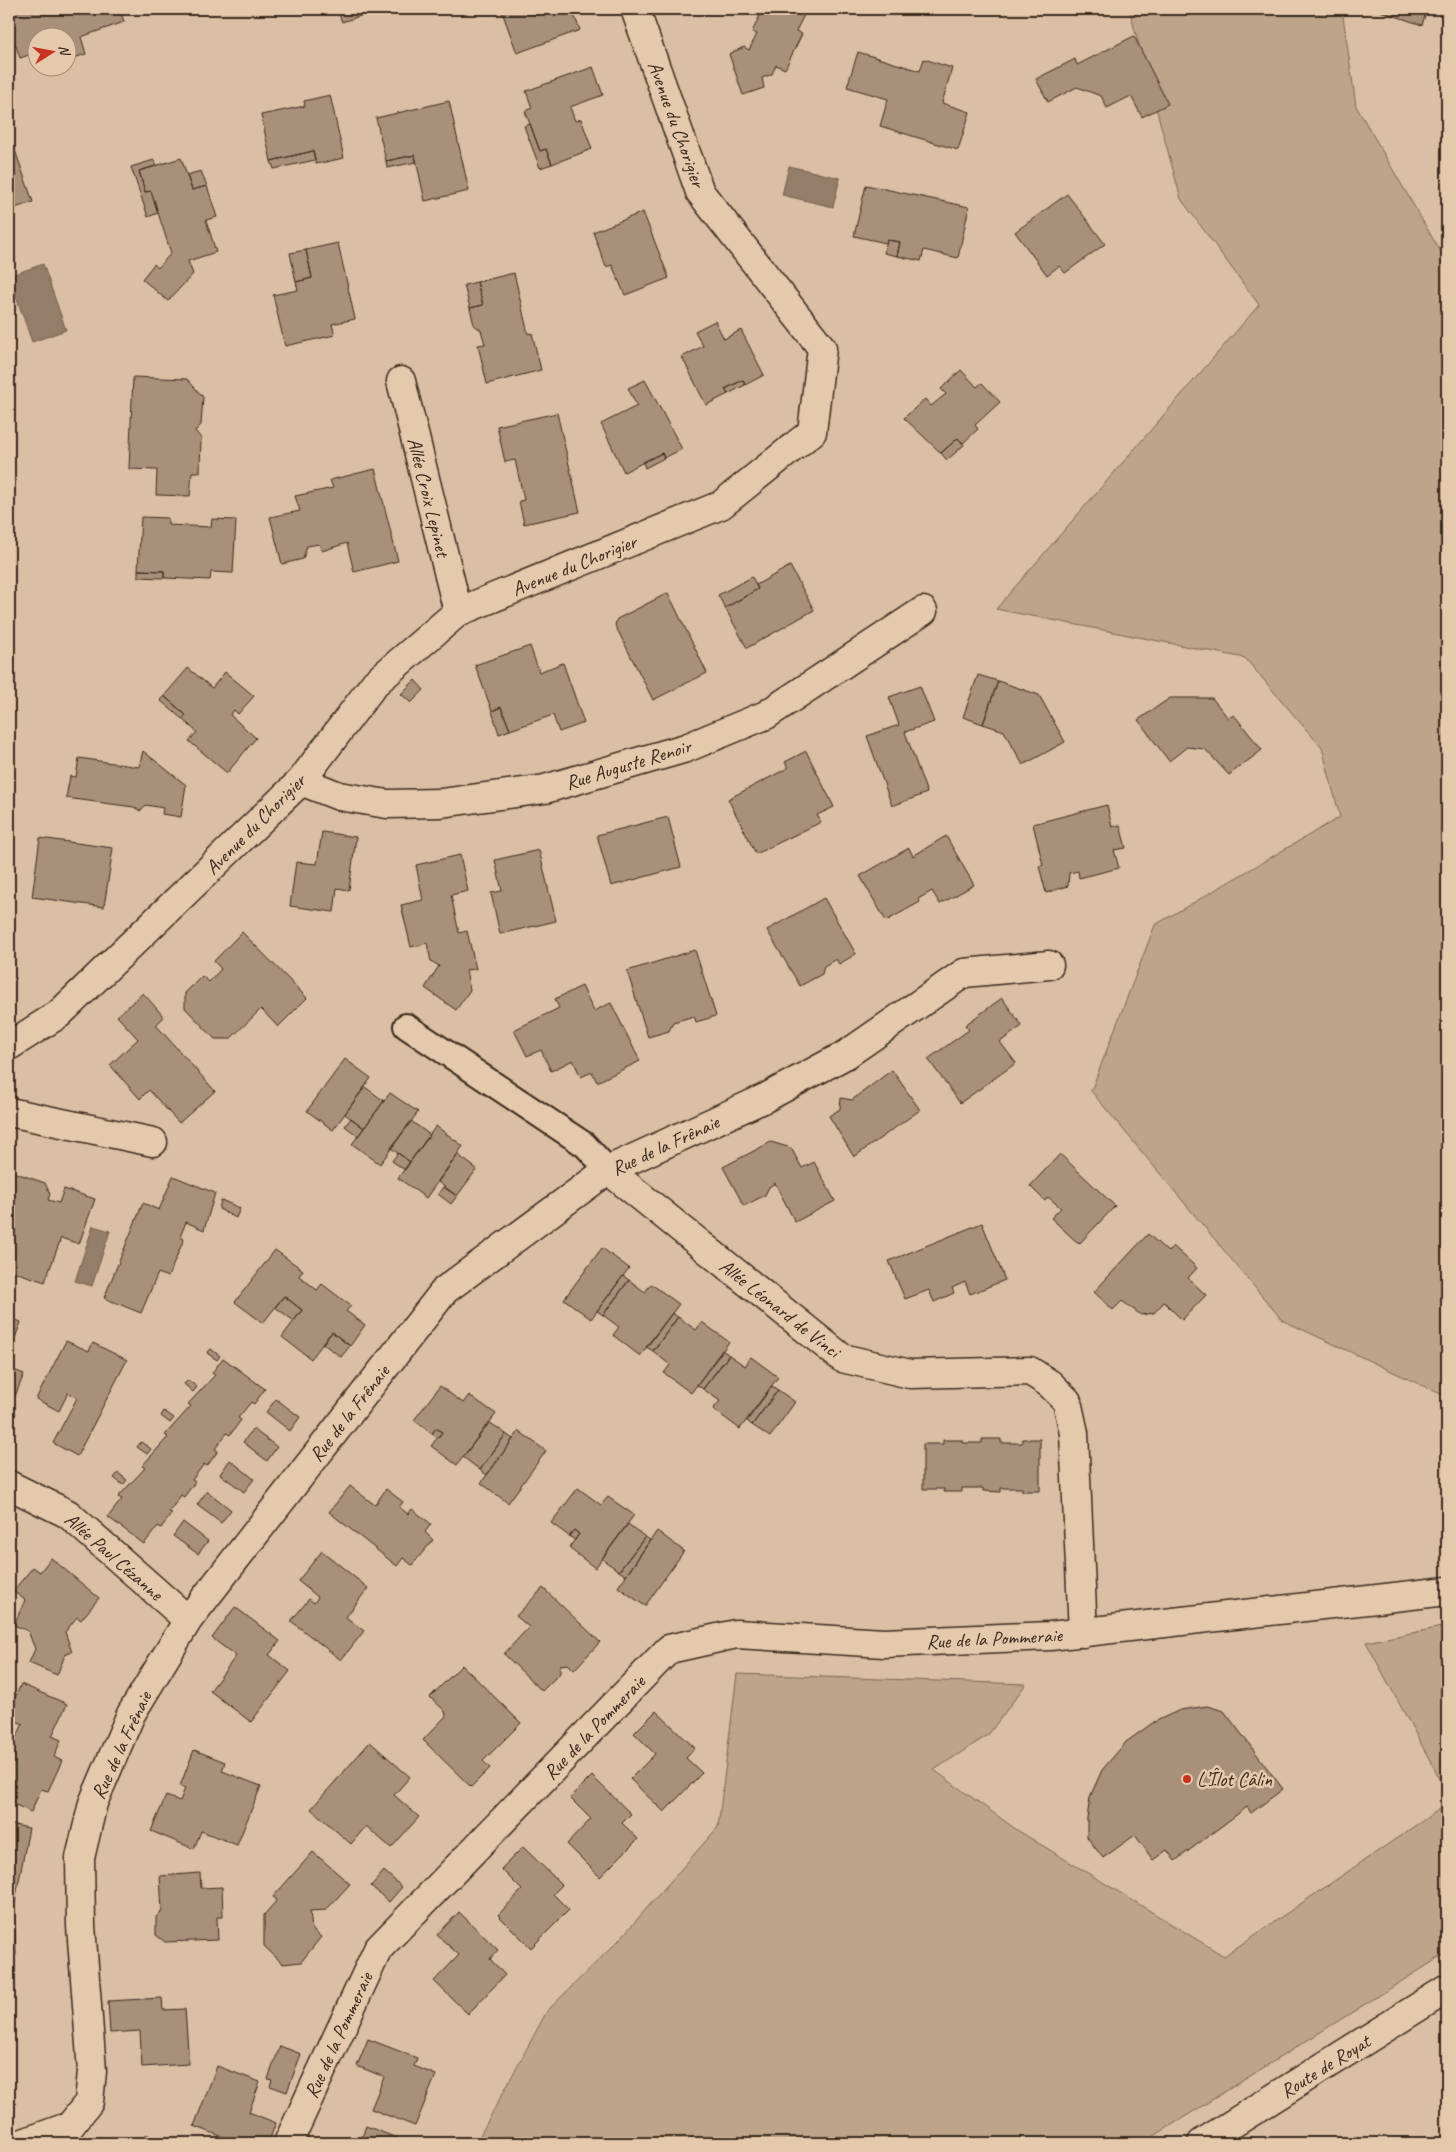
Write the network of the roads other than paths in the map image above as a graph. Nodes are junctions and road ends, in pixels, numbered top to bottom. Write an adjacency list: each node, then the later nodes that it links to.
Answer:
1 (635, 9): 4 (street, Avenue du Chorigier)
2 (401, 381): 4 (street, Allée Croix Lepinet)
3 (923, 611): 5 (street, Rue Auguste Renoir)
4 (458, 612): 5 (street, Avenue du Chorigier)
5 (301, 781): 8 (street, Avenue du Chorigier)
6 (1049, 965): 11 (street, Rue de la Frênaie)
7 (406, 1026): 11 (lane)
8 (9, 1046)
9 (9, 1112): 10 (street)
10 (153, 1142)
11 (608, 1170): 14 (street, Rue de la Frênaie); 15 (street, Allée Léonard de Vinci)
12 (9, 1485): 14 (street, Allée Paul Cézanne)
13 (1447, 1591): 15 (street, Rue de la Pommeraie)
14 (188, 1620): 18 (street, Rue de la Frênaie)
15 (1082, 1633): 19 (street, Rue de la Pommeraie)
16 (1447, 1989): 17 (street, Route de Royat)
17 (1233, 2134): 20 (street, Route de Royat)
18 (23, 2143)
19 (288, 2143)
20 (1202, 2143)

